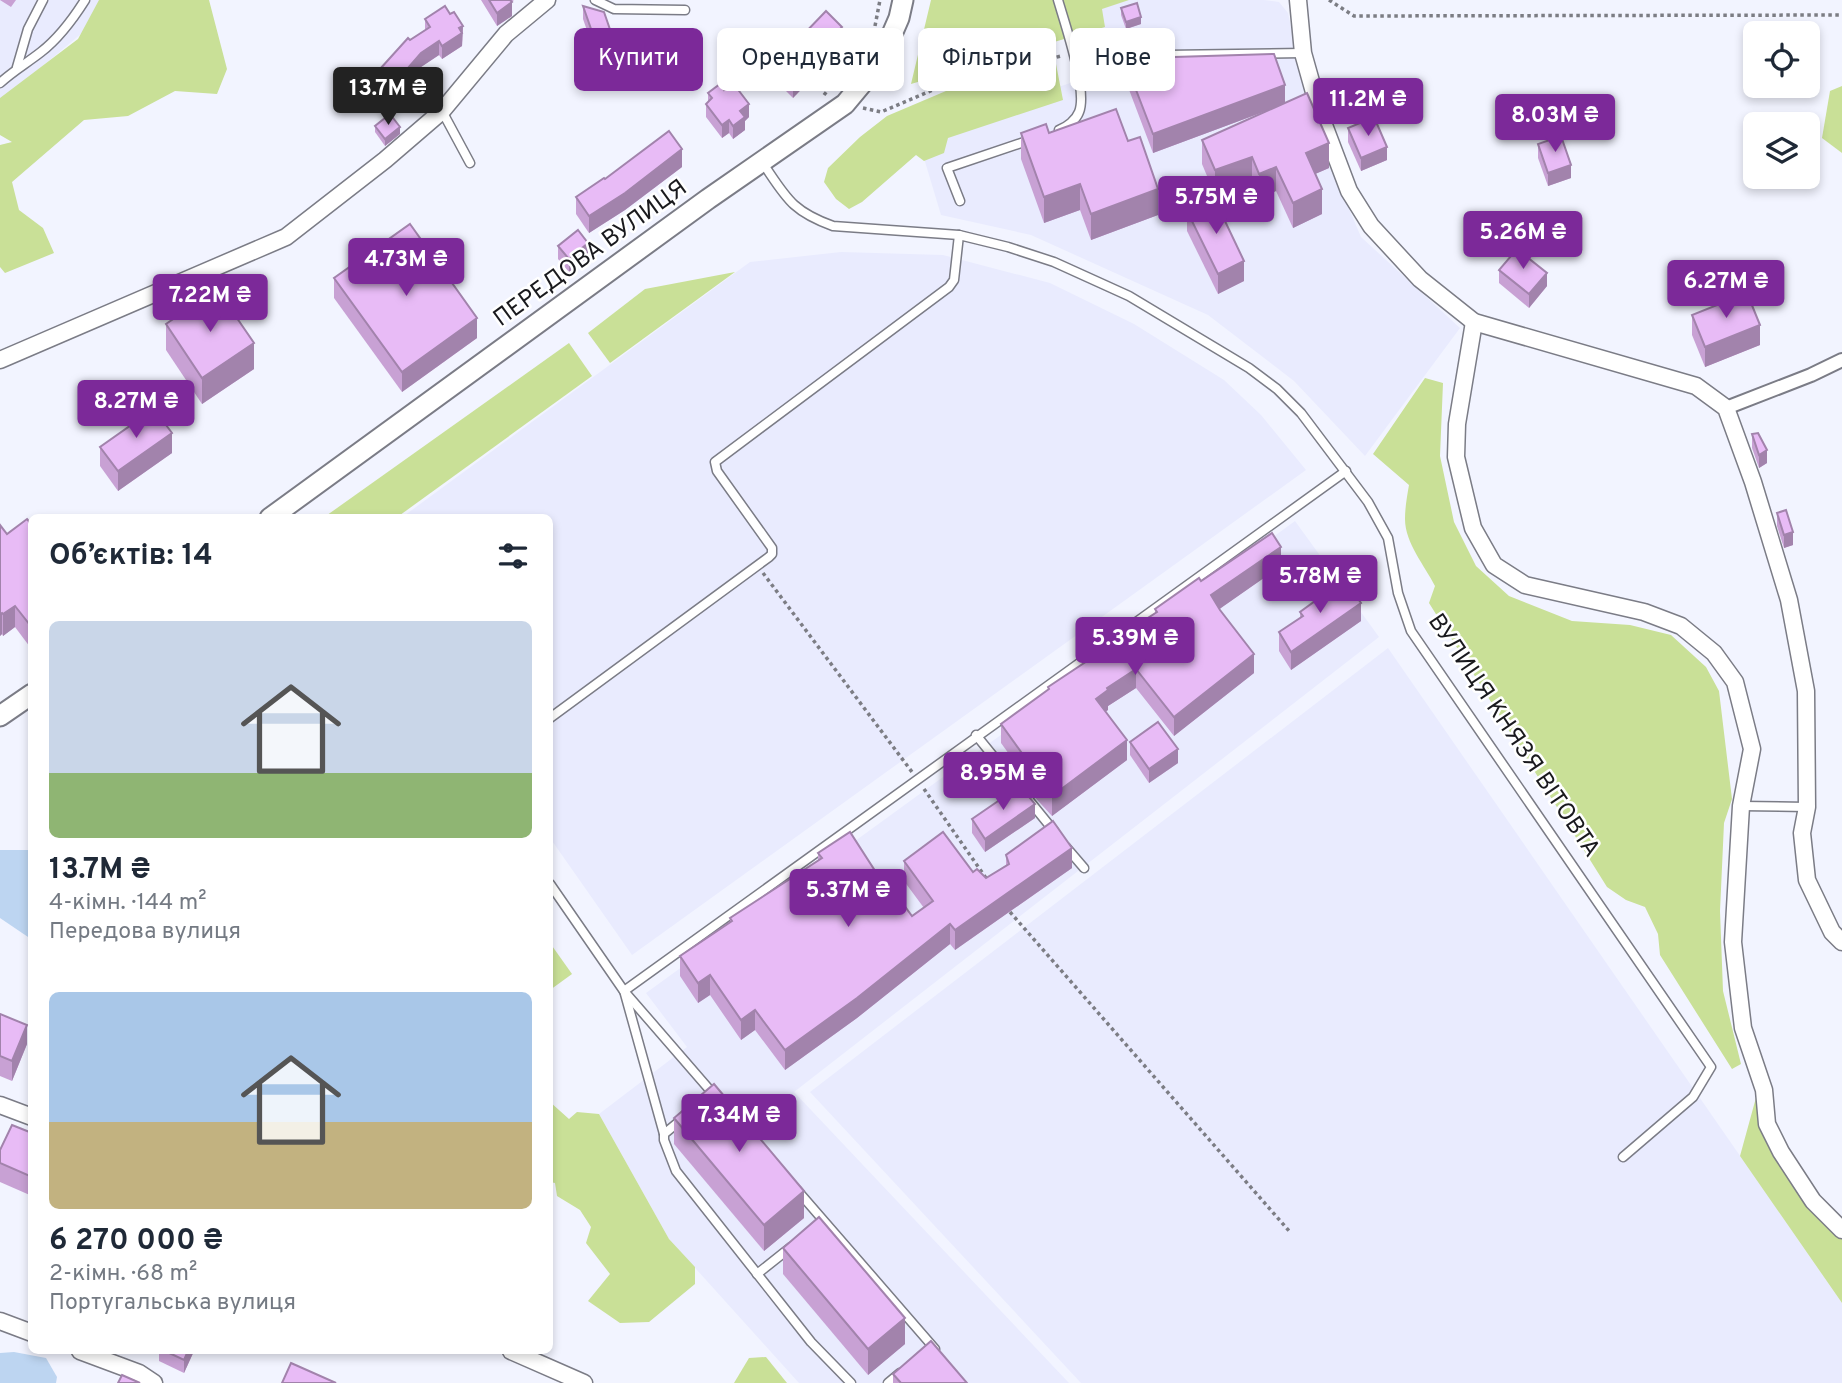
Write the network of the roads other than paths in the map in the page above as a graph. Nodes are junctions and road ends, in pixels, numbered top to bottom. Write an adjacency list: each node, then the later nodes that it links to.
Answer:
1 (43, 0): 11 (lane)
2 (85, 0): 11 (lane)
3 (547, 0): 13 (street)
4 (596, 0): 8 (lane)
5 (902, 0): 16 (street, ПЕРЕДОВА ВУЛИЦЯ)
6 (1058, 0): 14 (lane)
7 (1297, 0): 9 (street)
8 (685, 10)
9 (1303, 53): 10 (lane); 20 (street)
10 (1175, 55)
11 (17, 68): 12 (lane)
12 (0, 83)
13 (442, 111): 17 (lane); 21 (street)
14 (1055, 131)
15 (1043, 135): 18 (lane)
16 (762, 162): 19 (lane, ВУЛИЦЯ КНЯЗЯ ВІТОВТА); 25 (street, ПЕРЕДОВА ВУЛИЦЯ)
17 (470, 163)
18 (960, 201)
19 (958, 235): 24 (lane, ВУЛИЦЯ КНЯЗЯ ВІТОВТА); 28 (lane)
20 (1474, 322): 23 (street); 30 (street)
21 (0, 360)
22 (1842, 360): 23 (street)
23 (1726, 408): 31 (street)
24 (1346, 471): 29 (lane); 43 (lane, ВУЛИЦЯ КНЯЗЯ ВІТОВТА)
25 (278, 514)
26 (28, 697): 27 (street)
27 (0, 716)
28 (553, 716)
29 (976, 735): 32 (lane); 35 (lane)
30 (1741, 806): 31 (lane); 47 (street)
31 (1807, 807): 34 (street)
32 (1083, 868)
33 (553, 888): 35 (lane)
34 (1842, 942)
35 (624, 991): 36 (lane); 42 (lane)
36 (714, 1095): 37 (lane); 38 (lane)
37 (704, 1103)
38 (721, 1103)
39 (0, 1105): 41 (street)
40 (694, 1111): 42 (lane)
41 (28, 1116)
42 (664, 1133): 49 (lane)
43 (1623, 1157)
44 (789, 1181): 45 (lane)
45 (823, 1221): 46 (lane); 52 (lane)
46 (814, 1228)
47 (1842, 1230)
48 (795, 1244): 49 (lane)
49 (757, 1274): 60 (lane)
50 (0, 1321): 51 (street)
51 (28, 1332)
52 (932, 1346): 55 (lane); 56 (lane)
53 (88, 1354): 58 (street)
54 (518, 1354): 59 (street)
55 (923, 1354)
56 (941, 1356)
57 (905, 1368): 61 (lane)
58 (154, 1383)
59 (584, 1383)
60 (850, 1383)
61 (888, 1383)

